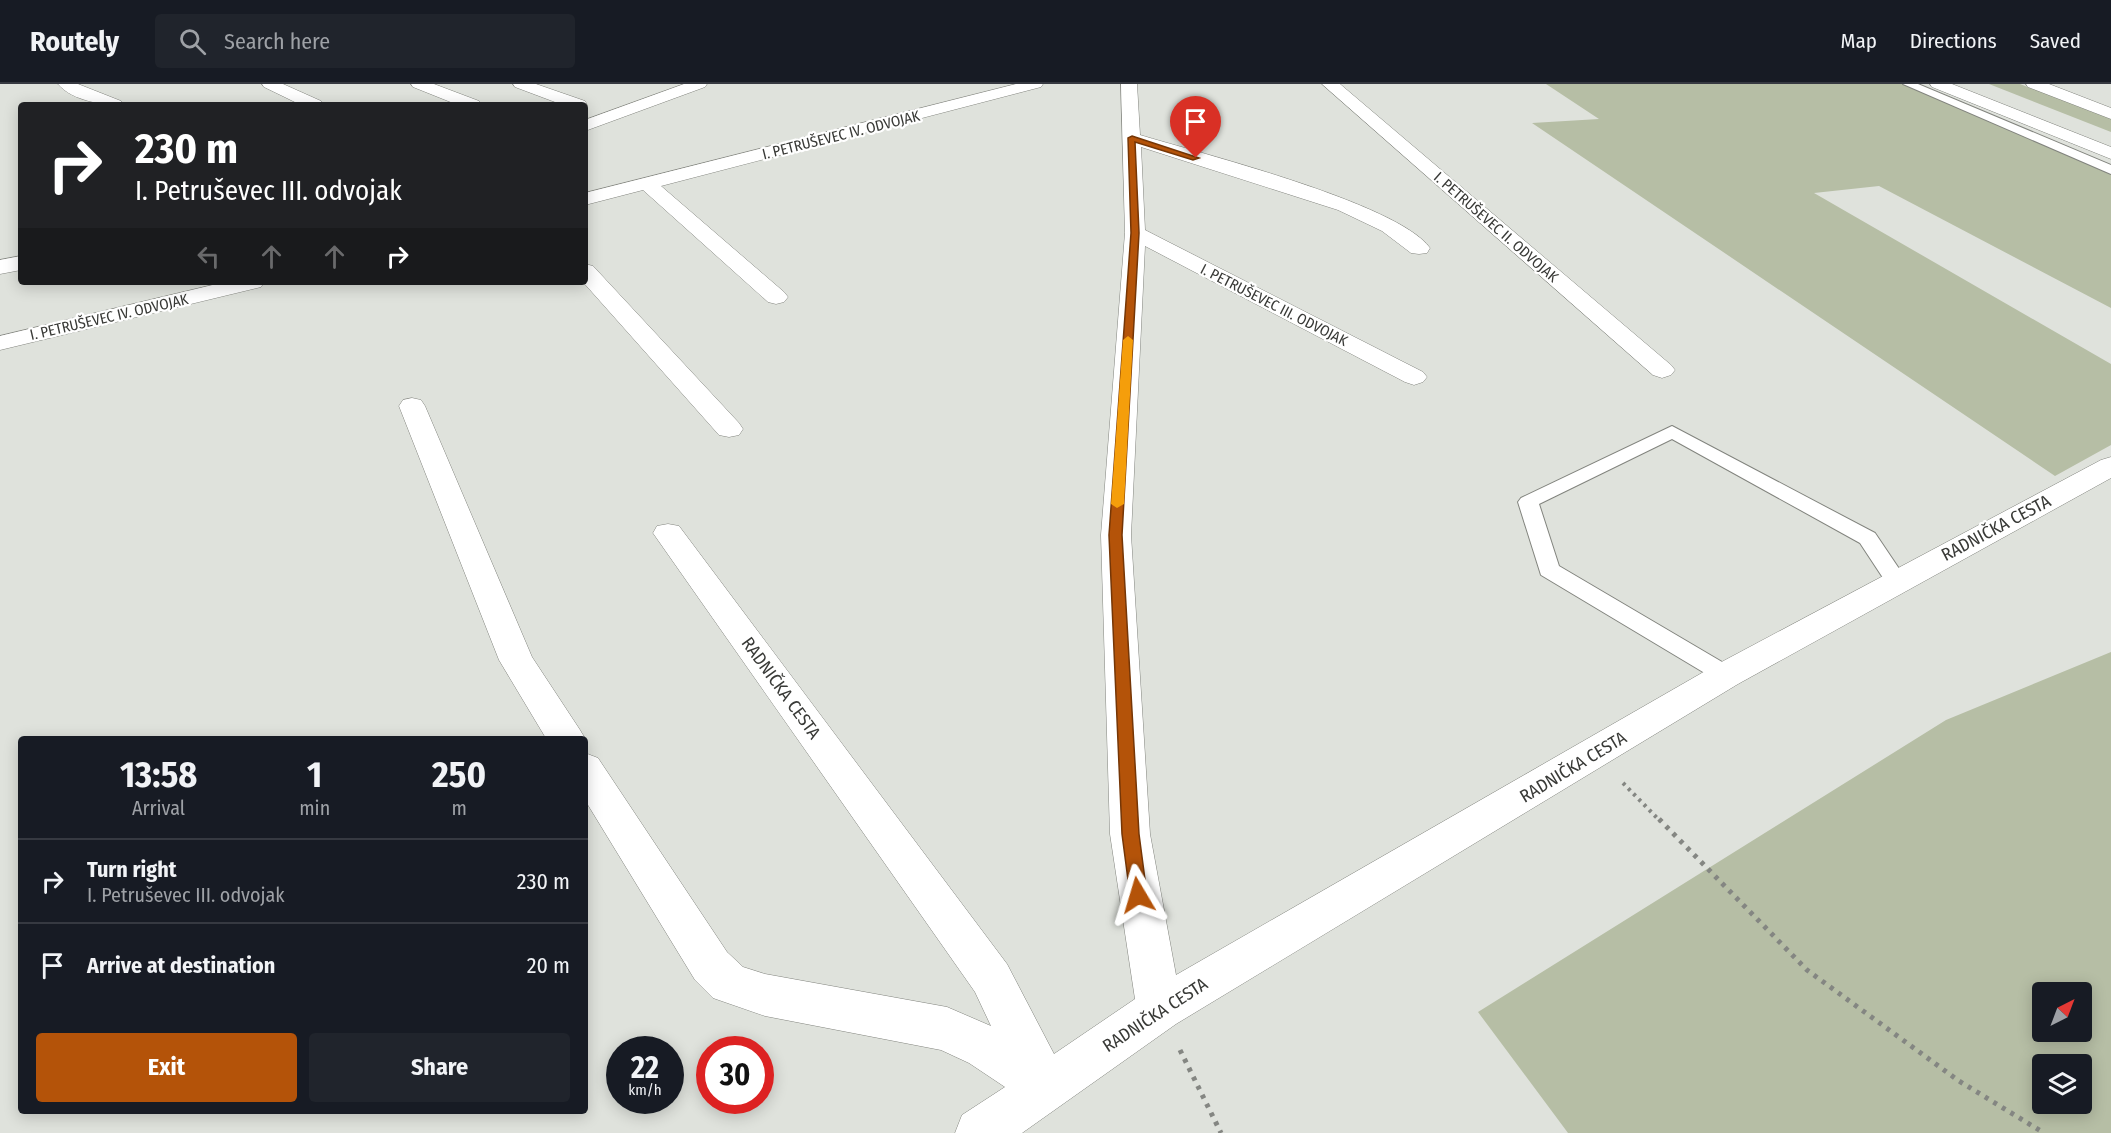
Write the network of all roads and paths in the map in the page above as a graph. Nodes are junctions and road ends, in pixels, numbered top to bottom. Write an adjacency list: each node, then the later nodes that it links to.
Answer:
1 (66, 84): 15 (street)
2 (270, 84): 16 (street)
3 (418, 84): 17 (street)
4 (521, 84): 18 (street)
5 (699, 84): 21 (street)
6 (1035, 84): 27 (street, I. PETRUŠEVEC IV. ODVOJAK)
7 (1129, 84): 23 (street)
8 (1330, 84): 37 (street, I. PETRUŠEVEC II. ODVOJAK)
9 (1909, 84): 26 (lane)
10 (1938, 84): 25 (street)
11 (1973, 84): 24 (street)
12 (2034, 84): 20 (street)
13 (2068, 84): 14 (street)
14 (2111, 100)
15 (108, 102)
16 (309, 102)
17 (465, 102)
18 (571, 102)
19 (588, 108): 21 (street)
20 (2111, 114)
21 (612, 117): 22 (street)
22 (588, 125)
23 (1132, 138): 29 (street); 30 (street)
24 (2111, 139)
25 (2111, 153)
26 (2111, 170)
27 (646, 183): 28 (street, I. PETRUŠEVEC IV. ODVOJAK); 35 (street)
28 (588, 198)
29 (1135, 233): 38 (street, I. PETRUŠEVEC III. ODVOJAK); 48 (street)
30 (1419, 248)
31 (18, 264): 32 (street)
32 (0, 267)
33 (588, 274): 40 (street)
34 (241, 285): 36 (street, I. PETRUŠEVEC IV. ODVOJAK)
35 (776, 297)
36 (0, 343)
37 (1662, 370)
38 (1414, 376)
39 (412, 406): 45 (street)
40 (729, 429)
41 (2111, 466): 43 (street, RADNIČKA CESTA)
42 (668, 532): 49 (street, RADNIČKA CESTA)
43 (1897, 582): 44 (street, RADNIČKA CESTA); 44 (lane)
44 (1726, 675): 46 (street, RADNIČKA CESTA)
45 (564, 736)
46 (1596, 754): 48 (street, RADNIČKA CESTA); 52 (path)
47 (588, 773): 49 (street)
48 (1160, 1009): 49 (street, RADNIČKA CESTA); 51 (path)
49 (1046, 1087): 50 (street, RADNIČKA CESTA)
50 (980, 1133)
51 (1221, 1133)
52 (2044, 1133)

